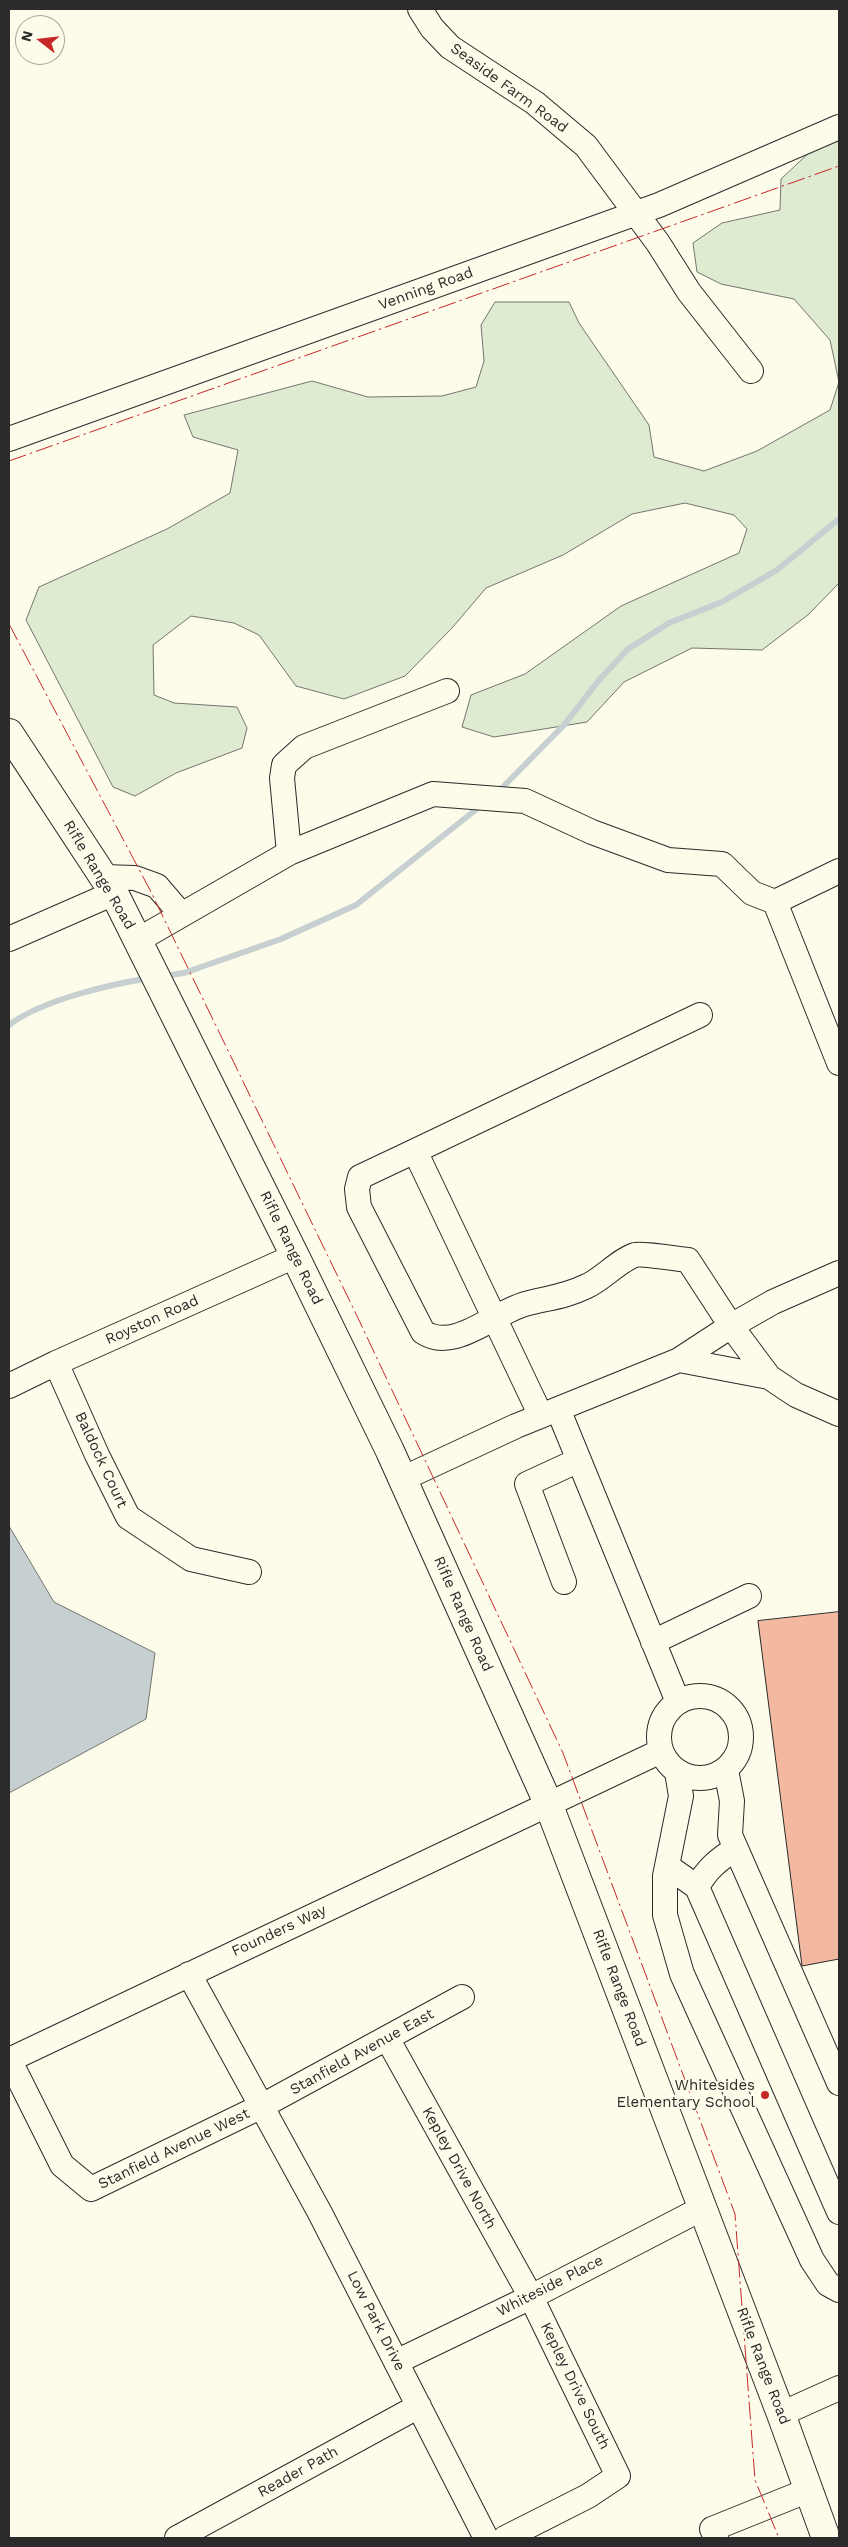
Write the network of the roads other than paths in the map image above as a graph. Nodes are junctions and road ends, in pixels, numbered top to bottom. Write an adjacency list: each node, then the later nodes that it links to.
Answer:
1 (420, 9): 3 (street, Seaside Farm Road)
2 (839, 127): 3 (street, Venning Road)
3 (635, 214): 4 (street, Seaside Farm Road); 5 (street, Venning Road)
4 (751, 371)
5 (9, 439)
6 (447, 691): 8 (street)
7 (9, 733): 10 (main road, Rifle Range Road)
8 (289, 853): 11 (street); 12 (street)
9 (839, 871): 11 (street)
10 (109, 885): 12 (street); 13 (street); 14 (main road, Rifle Range Road)
11 (775, 902): 16 (street)
12 (181, 914): 14 (street)
13 (9, 939)
14 (138, 940): 18 (main road, Rifle Range Road)
15 (700, 1015): 17 (street)
16 (839, 1063)
17 (415, 1151): 20 (street); 20 (street)
18 (295, 1256): 23 (street, Royston Road); 29 (main road, Rifle Range Road)
19 (839, 1272): 21 (street)
20 (495, 1320): 21 (street); 26 (street)
21 (731, 1326): 22 (street); 24 (street)
22 (679, 1360): 24 (street); 26 (street)
23 (56, 1362): 25 (street, Royston Road); 30 (street, Baldock Court)
24 (769, 1377): 27 (street)
25 (9, 1386)
26 (550, 1412): 28 (street); 29 (street)
27 (839, 1414)
28 (579, 1460): 31 (street); 33 (street)
29 (402, 1479): 38 (main road, Rifle Range Road)
30 (248, 1572)
31 (564, 1582)
32 (749, 1596): 33 (street)
33 (653, 1642): 34 (street)
34 (678, 1702): 35 (street); 36 (street)
35 (661, 1751): 37 (street); 38 (street, Founders Way)
36 (726, 1770): 37 (street); 39 (street)
37 (677, 1772): 40 (street)
38 (548, 1803): 42 (street, Founders Way); 48 (main road, Rifle Range Road)
39 (735, 1849): 41 (street); 46 (street)
40 (667, 1866): 41 (street); 50 (street)
41 (697, 1887): 49 (street)
42 (189, 1974): 45 (street, Founders Way); 47 (street, Low Park Drive)
43 (462, 1997): 44 (street, Stanfield Avenue East)
44 (387, 2038): 47 (street, Stanfield Avenue East); 51 (street, Kepley Drive North)
45 (9, 2060): 47 (street, Stanfield Avenue West)
46 (839, 2084)
47 (262, 2106): 52 (street, Low Park Drive)
48 (703, 2208): 51 (street, Whiteside Place); 55 (main road, Rifle Range Road)
49 (839, 2212)
50 (839, 2290)
51 (531, 2297): 52 (street, Whiteside Place); 60 (street, Kepley Drive South)
52 (396, 2362): 54 (street, Low Park Drive)
53 (839, 2388): 55 (street)
54 (419, 2406): 58 (street, Reader Path); 59 (street, Low Park Drive)
55 (781, 2414): 56 (main road, Rifle Range Road)
56 (809, 2490): 57 (street); 61 (main road, Rifle Range Road)
57 (708, 2535)
58 (176, 2538)
59 (486, 2538)
60 (505, 2538)
61 (826, 2538)

